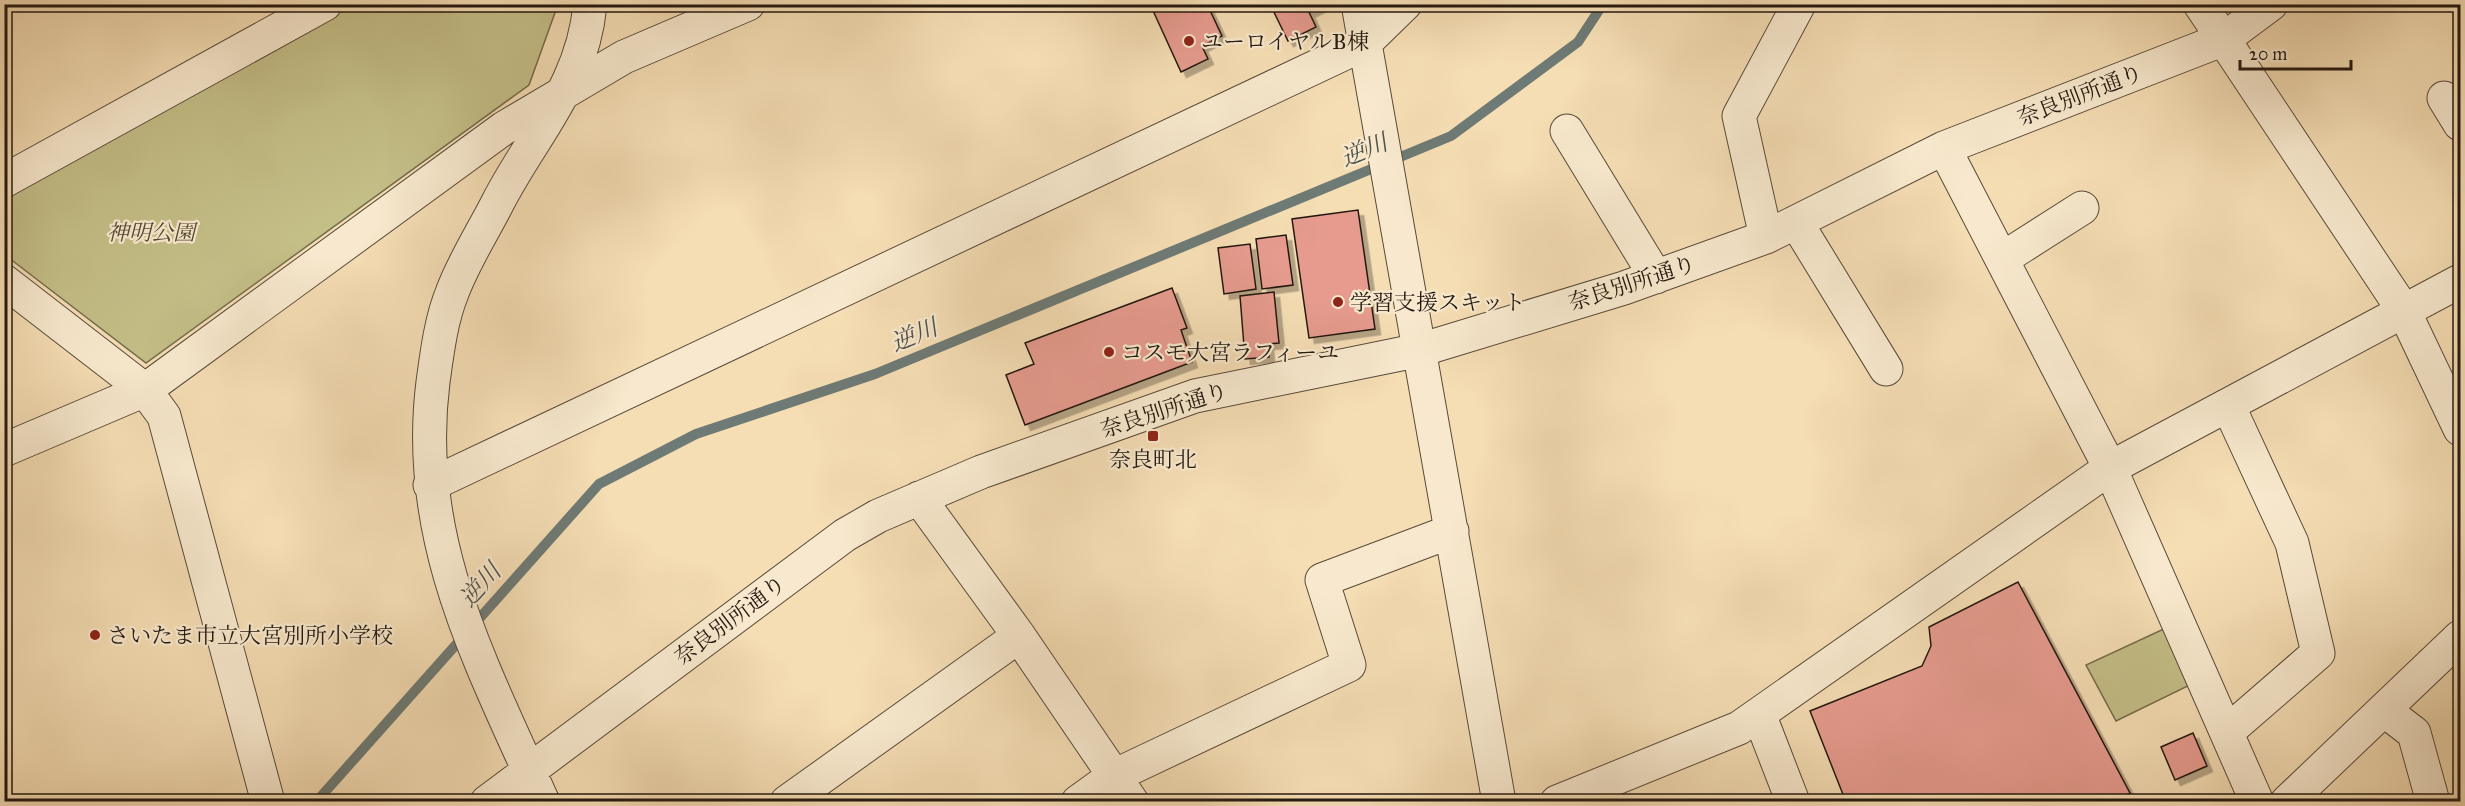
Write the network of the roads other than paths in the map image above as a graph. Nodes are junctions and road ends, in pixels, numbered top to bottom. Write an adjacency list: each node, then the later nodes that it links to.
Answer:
1 (325, 4): 14 (street)
2 (590, 4): 11 (street)
3 (748, 4): 11 (street)
4 (1358, 4): 10 (street)
5 (1405, 4): 10 (street)
6 (1799, 4): 17 (street)
7 (2200, 4): 9 (street)
8 (2271, 4): 9 (street, 奈良別所通り)
9 (2224, 39): 13 (street, 奈良別所通り); 22 (street)
10 (1364, 44): 23 (street); 31 (street)
11 (564, 94): 25 (street); 31 (street)
12 (1568, 130): 19 (street)
13 (1944, 148): 16 (street, 奈良別所通り); 18 (street)
14 (4, 181)
15 (2082, 208): 18 (street)
16 (1796, 222): 17 (street, 奈良別所通り); 24 (street)
17 (1766, 237): 19 (street, 奈良別所通り)
18 (2002, 259): 30 (street)
19 (1656, 277): 23 (street, 奈良別所通り)
20 (4, 281): 25 (street)
21 (2460, 281): 22 (street)
22 (2404, 311): 26 (street); 27 (street)
23 (1420, 350): 32 (street, 奈良別所通り); 33 (street)
24 (1886, 369)
25 (145, 390): 29 (street); 41 (street)
26 (2453, 394): 28 (street)
27 (2228, 405): 30 (street); 38 (street)
28 (2460, 429)
29 (4, 450)
30 (2110, 468): 37 (street); 38 (street)
31 (430, 485): 39 (street)
32 (919, 498): 34 (street); 39 (street, 奈良別所通り)
33 (1452, 531): 40 (street); 46 (street)
34 (1019, 636): 40 (street); 44 (street)
35 (2460, 637): 36 (street)
36 (2384, 710): 50 (street); 51 (street)
37 (1759, 714): 47 (street); 48 (street)
38 (2227, 732): 49 (street)
39 (529, 770): 42 (street, 奈良別所通り); 43 (street)
40 (1123, 789): 45 (street)
41 (268, 801)
42 (488, 801)
43 (543, 801)
44 (787, 801)
45 (1078, 801)
46 (1499, 801)
47 (1557, 801)
48 (1794, 801)
49 (2258, 801)
50 (2287, 801)
51 (2433, 801)

